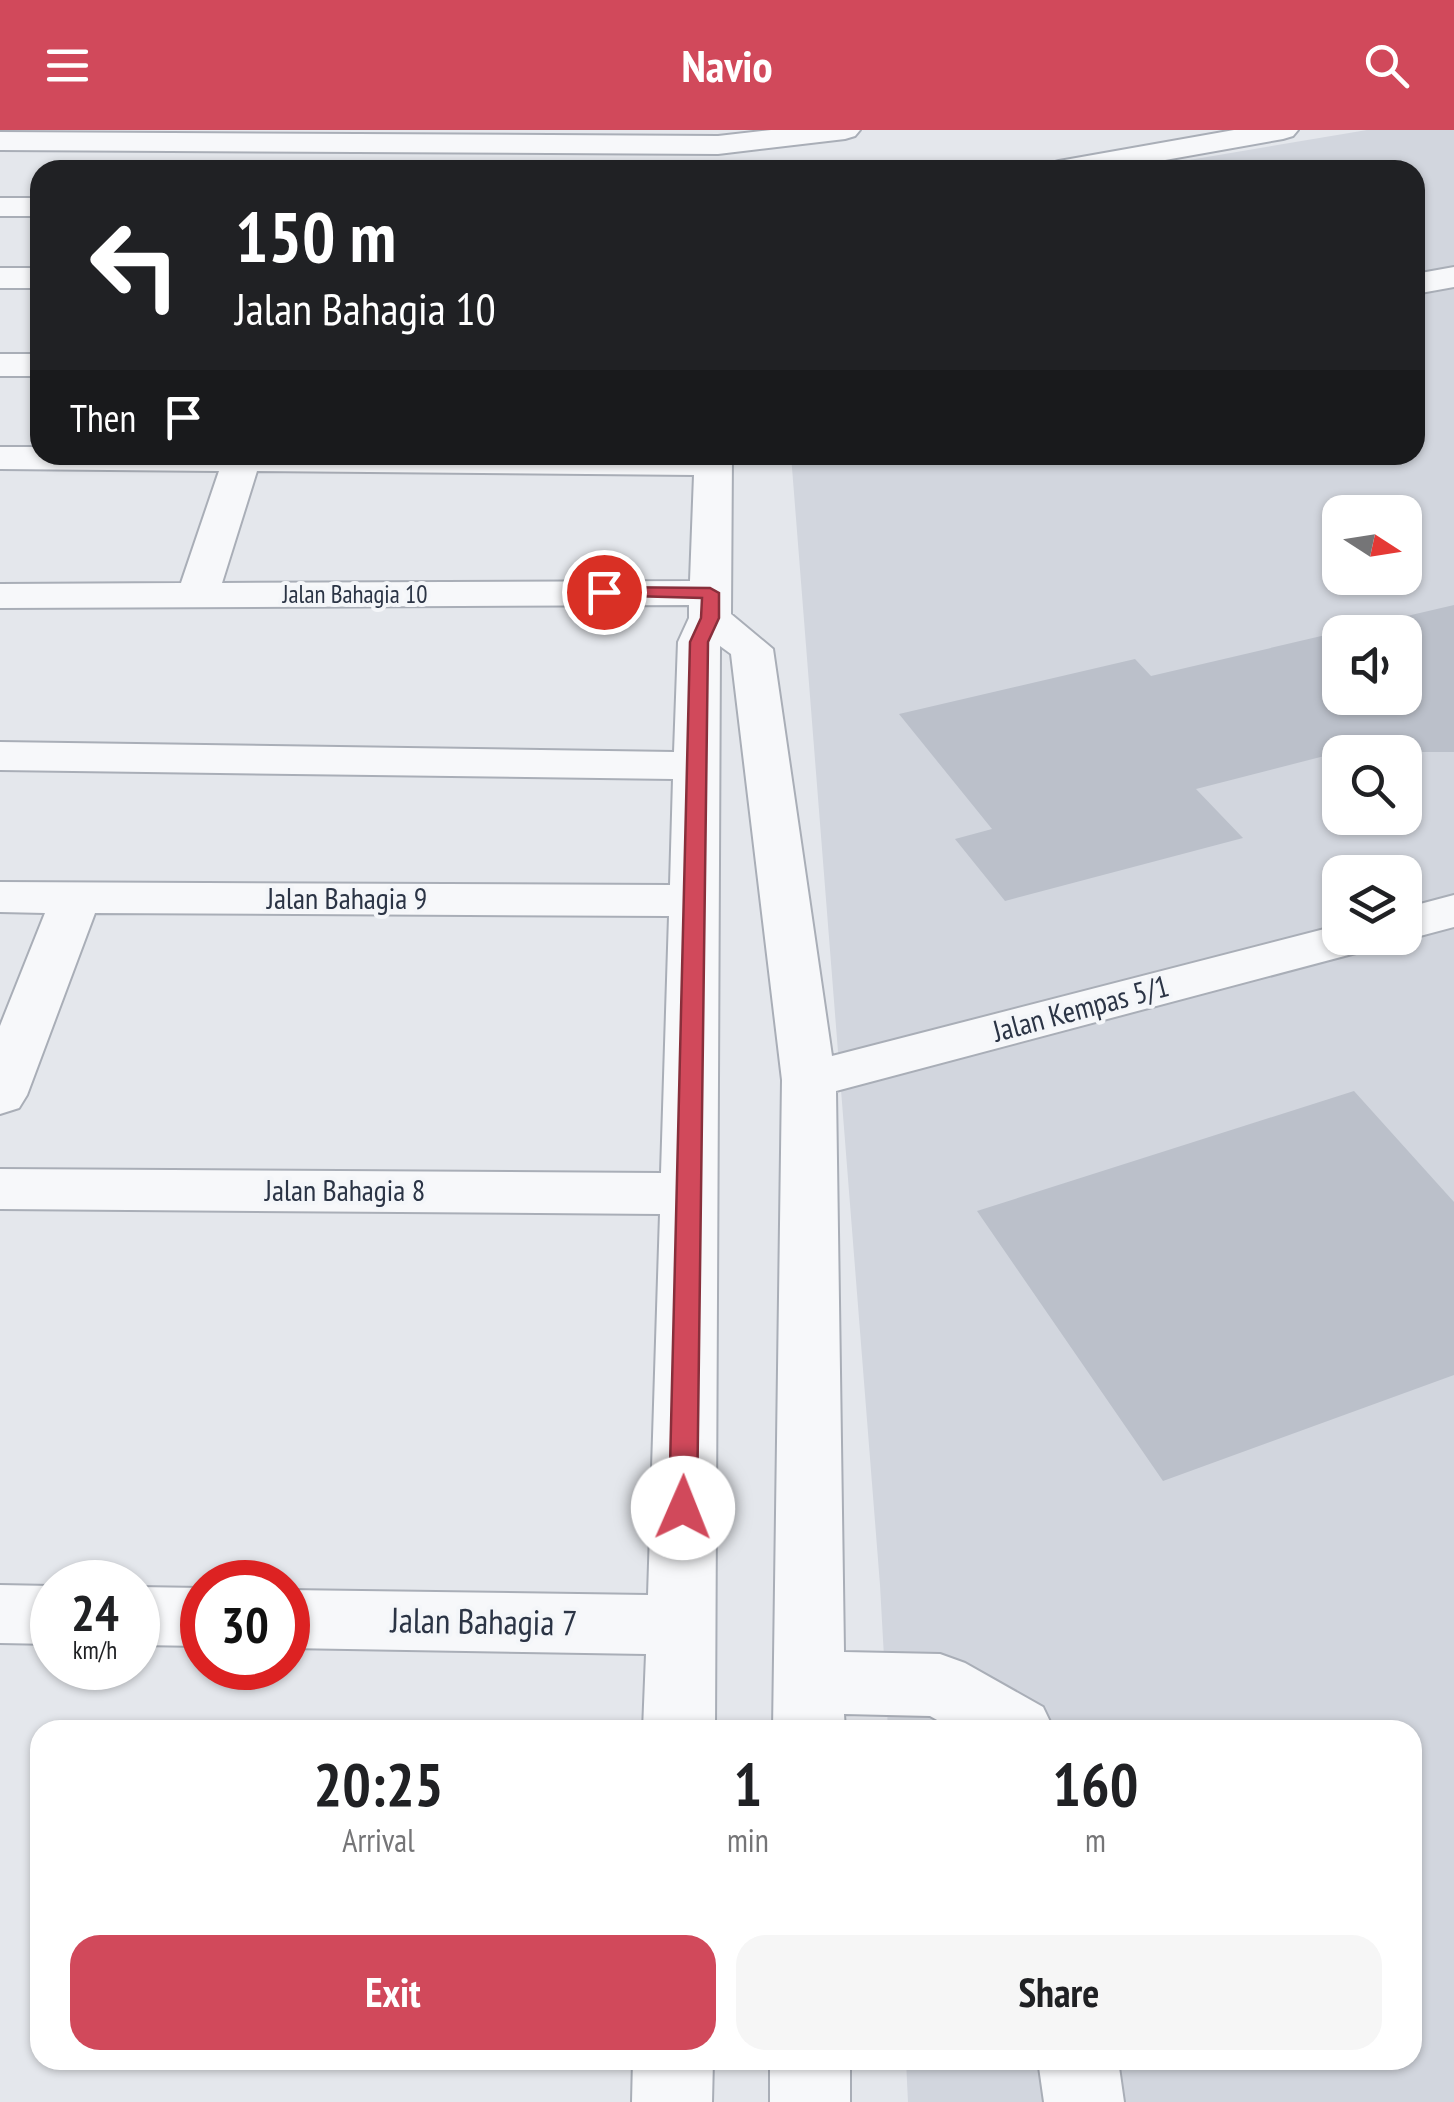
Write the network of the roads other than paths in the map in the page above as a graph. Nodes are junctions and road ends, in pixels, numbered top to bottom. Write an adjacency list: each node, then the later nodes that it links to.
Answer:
1 (845, 130): 5 (street)
2 (1283, 130): 3 (street)
3 (1212, 136): 6 (street)
4 (0, 141): 5 (street)
5 (718, 148)
6 (1104, 160)
7 (0, 208): 8 (street)
8 (30, 208)
9 (1454, 276): 12 (street)
10 (0, 278): 11 (street)
11 (30, 278)
12 (1425, 282)
13 (0, 365): 14 (street)
14 (30, 365)
15 (0, 458): 16 (street)
16 (30, 458)
17 (240, 465): 19 (street)
18 (713, 465): 21 (street)
19 (197, 595): 20 (street, Jalan Bahagia 10); 21 (street, Jalan Bahagia 10)
20 (0, 596)
21 (710, 606): 23 (street); 30 (street)
22 (0, 756): 23 (street)
23 (696, 766): 26 (street)
24 (0, 896): 25 (street, Jalan Bahagia 9)
25 (76, 897): 26 (street, Jalan Bahagia 9); 31 (street)
26 (695, 901): 33 (street)
27 (1454, 911): 28 (street)
28 (1422, 919)
29 (1322, 946): 30 (street, Jalan Kempas 5/1)
30 (809, 1080): 38 (street)
31 (0, 1096)
32 (0, 1189): 33 (street, Jalan Bahagia 8)
33 (689, 1194): 37 (street)
34 (0, 1614): 35 (street)
35 (30, 1615)
36 (310, 1619): 37 (street, Jalan Bahagia 7)
37 (680, 1626): 39 (street)
38 (809, 1706): 40 (street)
39 (679, 1720)
40 (1001, 1720)
41 (673, 2070): 44 (street)
42 (810, 2070): 45 (street)
43 (1079, 2070): 46 (street)
44 (672, 2102)
45 (810, 2102)
46 (1084, 2102)

